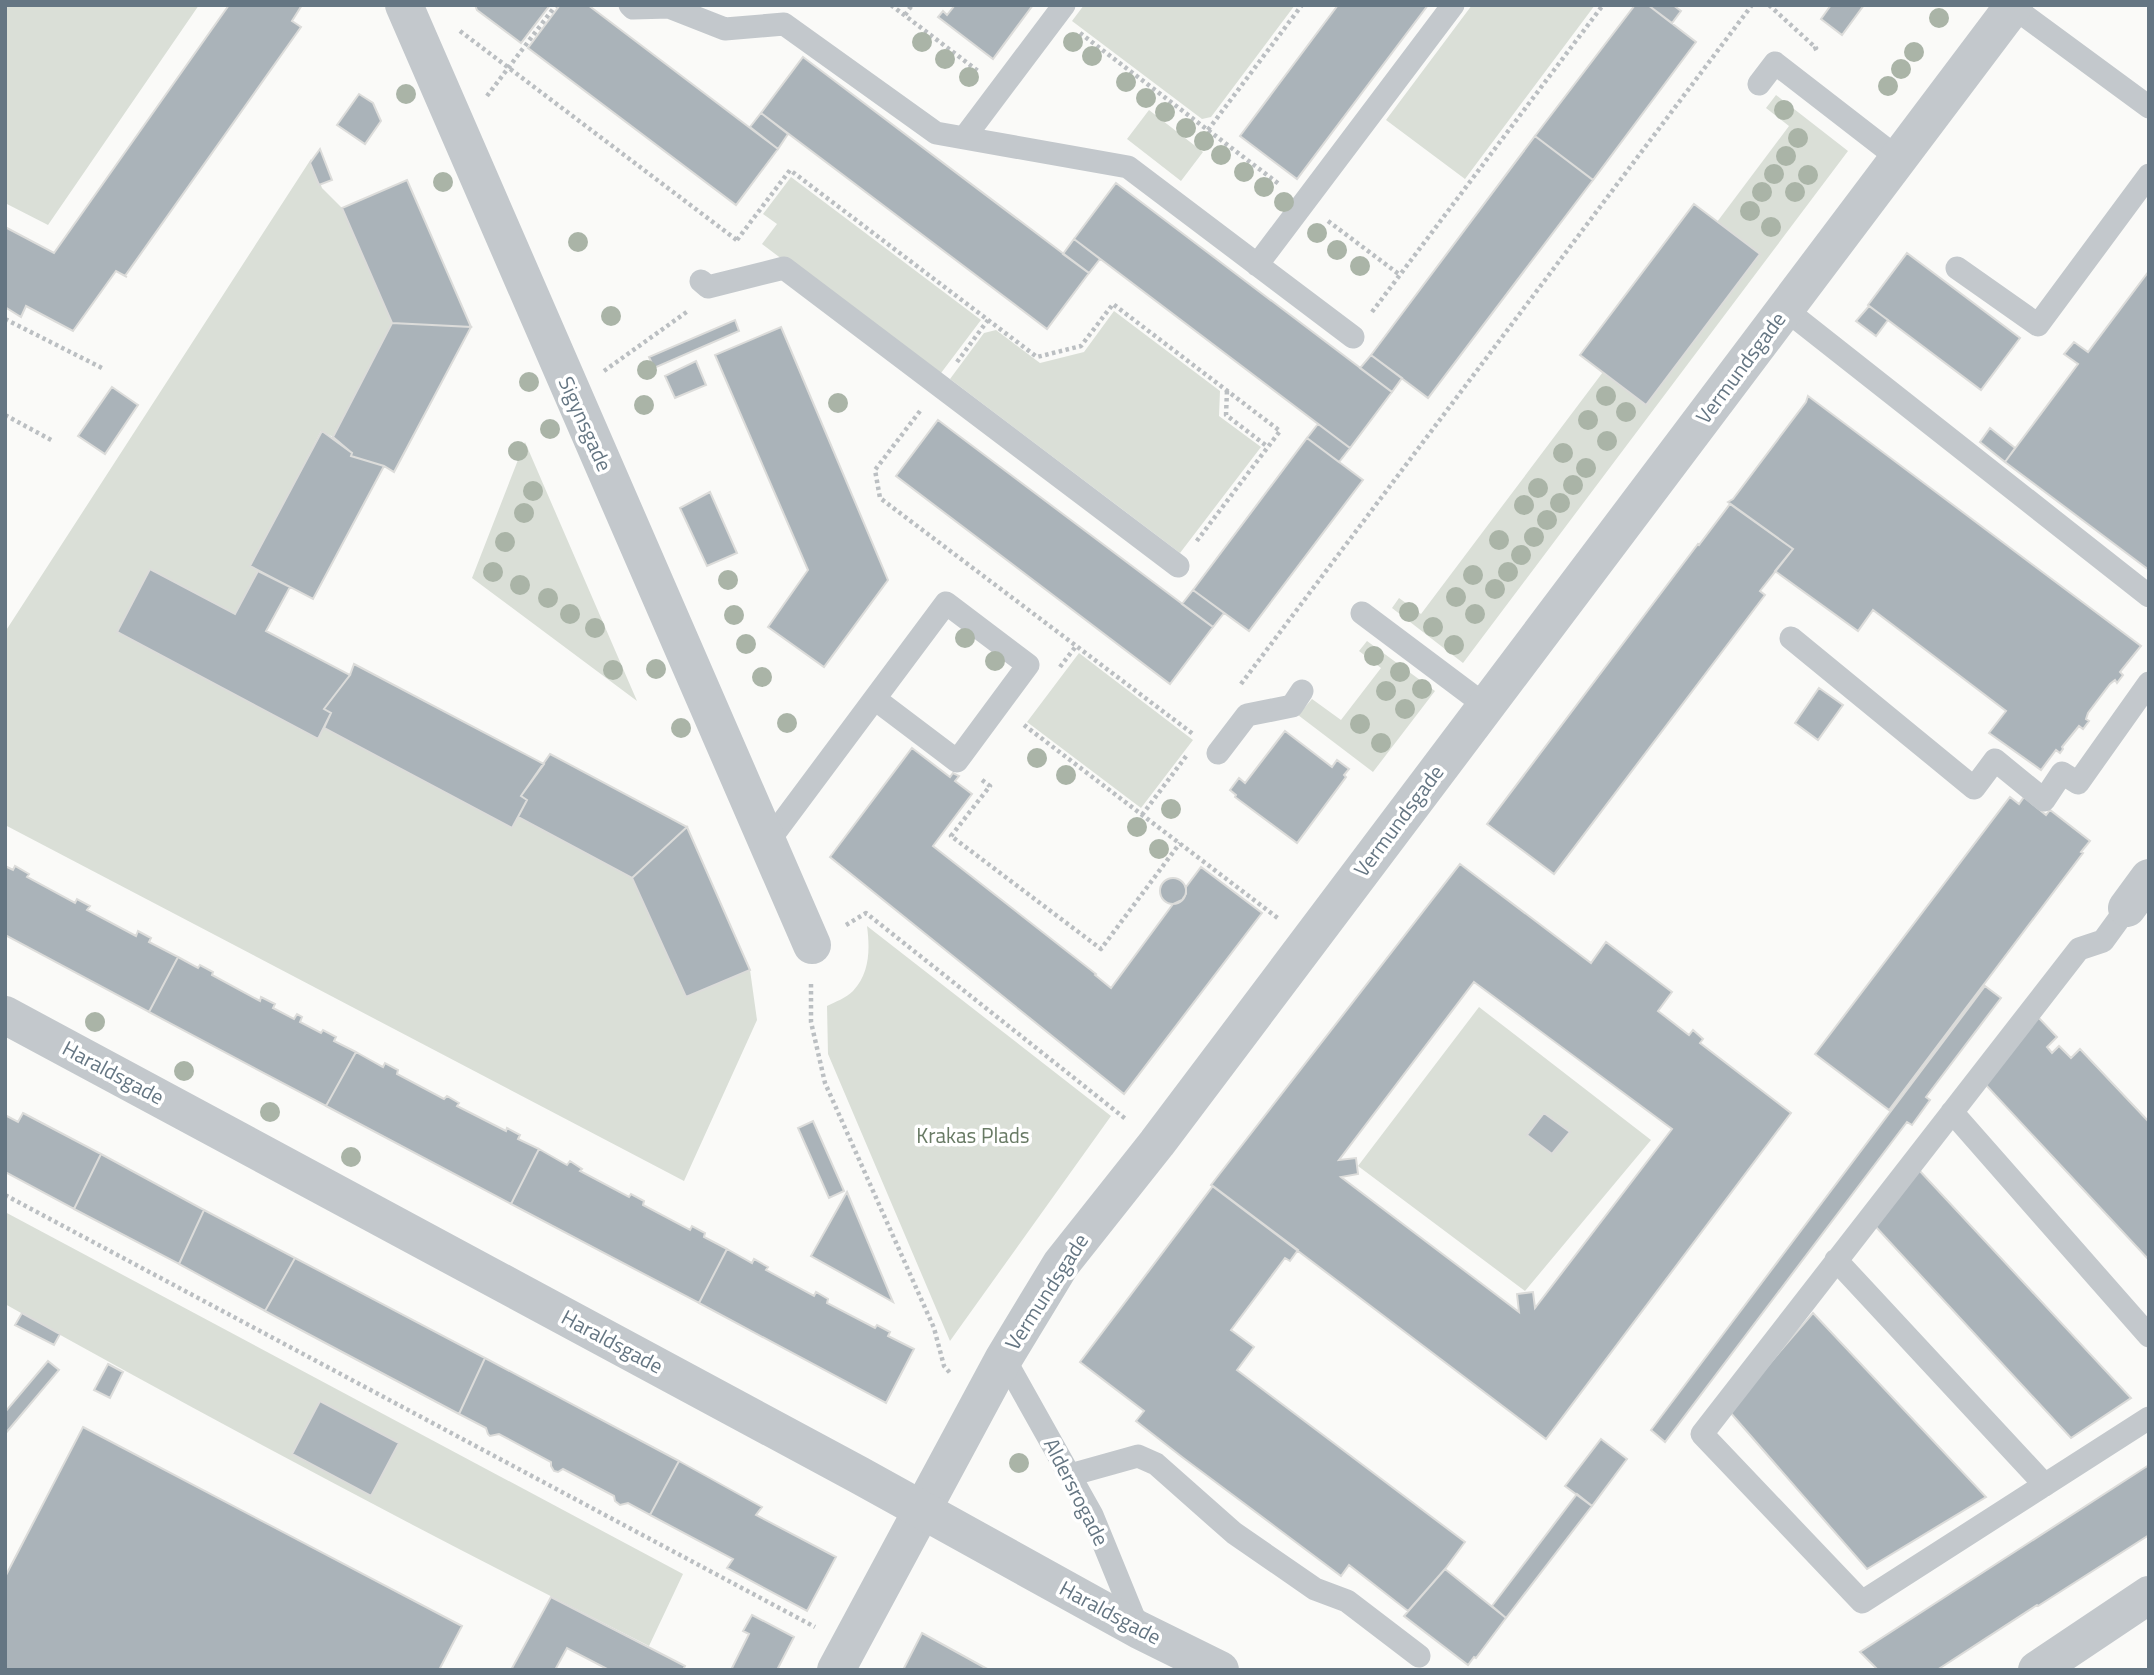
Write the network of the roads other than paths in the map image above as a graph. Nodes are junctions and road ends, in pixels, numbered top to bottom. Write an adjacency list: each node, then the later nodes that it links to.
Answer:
1 (404, 5): 26 (street, Sigynsgade)
2 (630, 5): 4 (lane)
3 (1452, 5): 12 (lane)
4 (670, 6): 9 (lane)
5 (2014, 6): 8 (lane); 10 (street, Vermundsgade)
6 (1060, 10): 9 (lane)
7 (1759, 83): 10 (lane)
8 (2149, 107)
9 (964, 138): 12 (lane)
10 (1899, 159): 15 (street, Vermundsgade)
11 (2149, 175): 13 (lane)
12 (1257, 265): 16 (lane)
13 (1957, 268)
14 (701, 281): 17 (lane)
15 (1785, 309): 18 (lane); 24 (street, Vermundsgade)
16 (1353, 337)
17 (1178, 566)
18 (2149, 596)
19 (1362, 613): 24 (lane)
20 (1791, 638): 21 (lane)
21 (2149, 683)
22 (1302, 691): 25 (lane)
23 (874, 699): 23 (lane); 26 (lane)
24 (1486, 706): 33 (street, Vermundsgade)
25 (1218, 753)
26 (767, 843): 28 (street, Sigynsgade)
27 (2138, 893): 30 (lane)
28 (812, 946)
29 (5, 1015): 37 (street, Haraldsgade)
30 (1952, 1112): 31 (lane); 32 (lane)
31 (1836, 1260): 36 (lane); 36 (lane)
32 (2149, 1336)
33 (1004, 1358): 35 (lane, Aldersrogade); 37 (street, Vermundsgade)
34 (2149, 1418): 36 (lane)
35 (1070, 1475): 39 (lane, Aldersrogade); 40 (lane)
36 (2045, 1485)
37 (923, 1510): 39 (street, Haraldsgade); 41 (street, Vermundsgade)
38 (2149, 1595): 43 (street)
39 (1139, 1630): 42 (street, Haraldsgade)
40 (1419, 1656)
41 (843, 1657)
42 (1220, 1670)
43 (2037, 1670)

